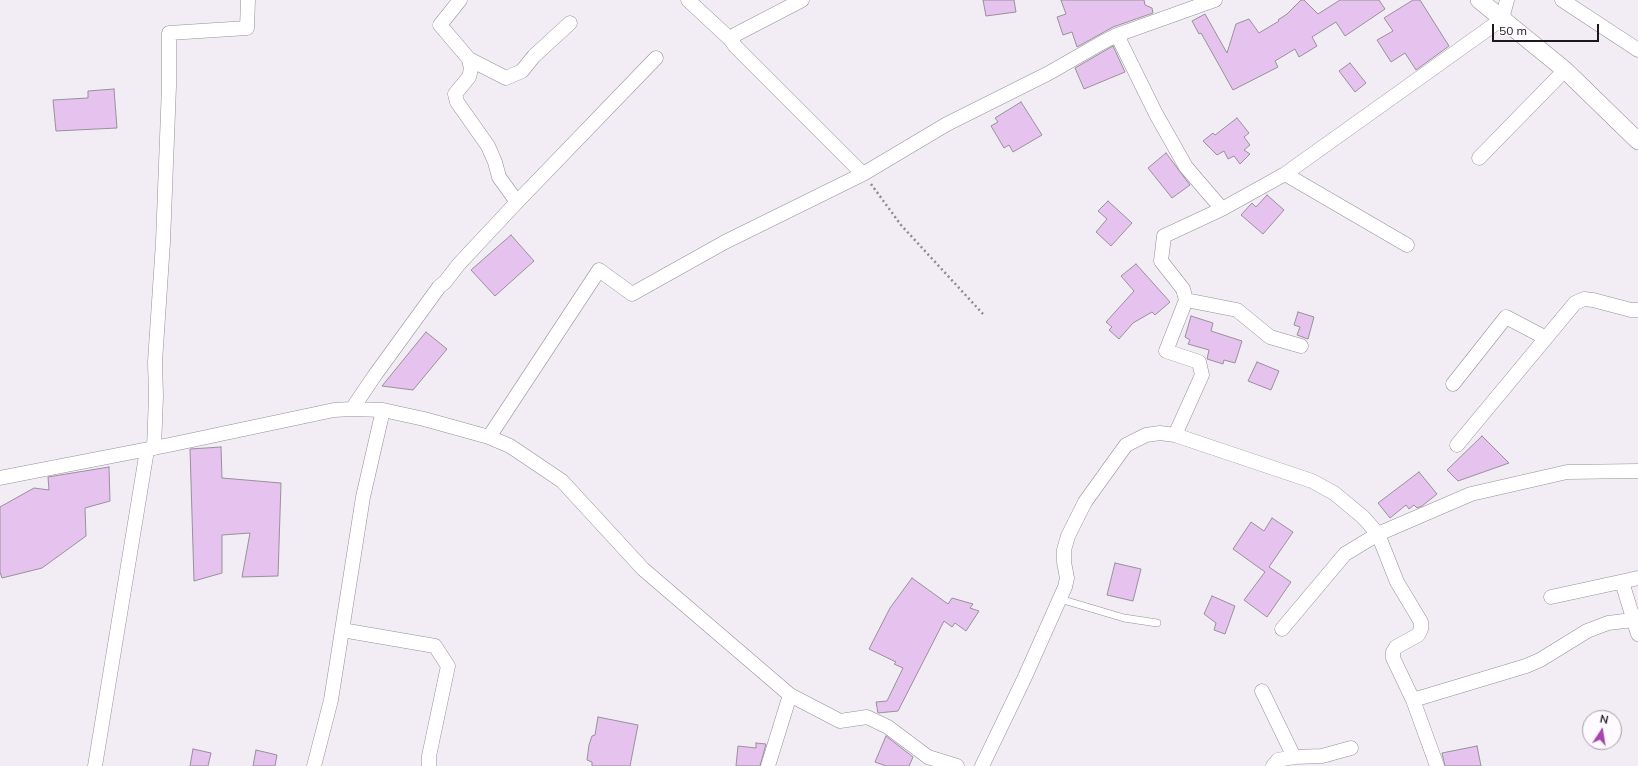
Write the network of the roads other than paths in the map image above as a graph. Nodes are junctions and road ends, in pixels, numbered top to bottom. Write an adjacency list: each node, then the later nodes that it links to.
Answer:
1 (248, 0): 34 (street)
2 (460, 0): 15 (street)
3 (688, 0): 12 (street)
4 (802, 0): 12 (street)
5 (1215, 0): 11 (street)
6 (1479, 0): 9 (street)
7 (1507, 0): 9 (street)
8 (1562, 0): 13 (street)
9 (1502, 19): 16 (street); 20 (street)
10 (570, 23): 15 (street)
11 (1117, 35): 19 (street); 22 (street)
12 (729, 38): 19 (street)
13 (1638, 50)
14 (656, 58): 21 (street)
15 (469, 59): 21 (street)
16 (1565, 70): 17 (street); 18 (street)
17 (1638, 141)
18 (1479, 158)
19 (863, 174): 32 (street)
20 (1285, 174): 22 (street); 23 (street)
21 (517, 202): 29 (street)
22 (1222, 209): 24 (street)
23 (1407, 245)
24 (1186, 300): 27 (street); 31 (street)
25 (1638, 310): 26 (street)
26 (1546, 338): 28 (street); 33 (street)
27 (1301, 346)
28 (1453, 384)
29 (352, 409): 30 (street); 34 (street)
30 (383, 410): 32 (street); 45 (street)
31 (1175, 435): 37 (street); 41 (street)
32 (489, 437): 48 (street)
33 (1457, 445)
34 (150, 449): 36 (street); 52 (street)
35 (1638, 471): 37 (street)
36 (0, 478)
37 (1378, 534): 44 (street); 49 (street)
38 (1638, 578): 39 (street)
39 (1622, 582): 40 (street); 42 (street)
40 (1551, 598)
41 (1060, 599): 43 (lane); 57 (street)
42 (1633, 620): 46 (street); 49 (street)
43 (1157, 623)
44 (1282, 629)
45 (342, 630): 53 (street); 54 (street)
46 (1638, 634)
47 (1262, 690): 51 (street)
48 (790, 695): 55 (street); 56 (street)
49 (1413, 700): 59 (street)
50 (1351, 748): 51 (street)
51 (1294, 757): 58 (street)
52 (95, 766)
53 (314, 766)
54 (429, 766)
55 (768, 766)
56 (957, 766)
57 (982, 766)
58 (1273, 766)
59 (1437, 766)

